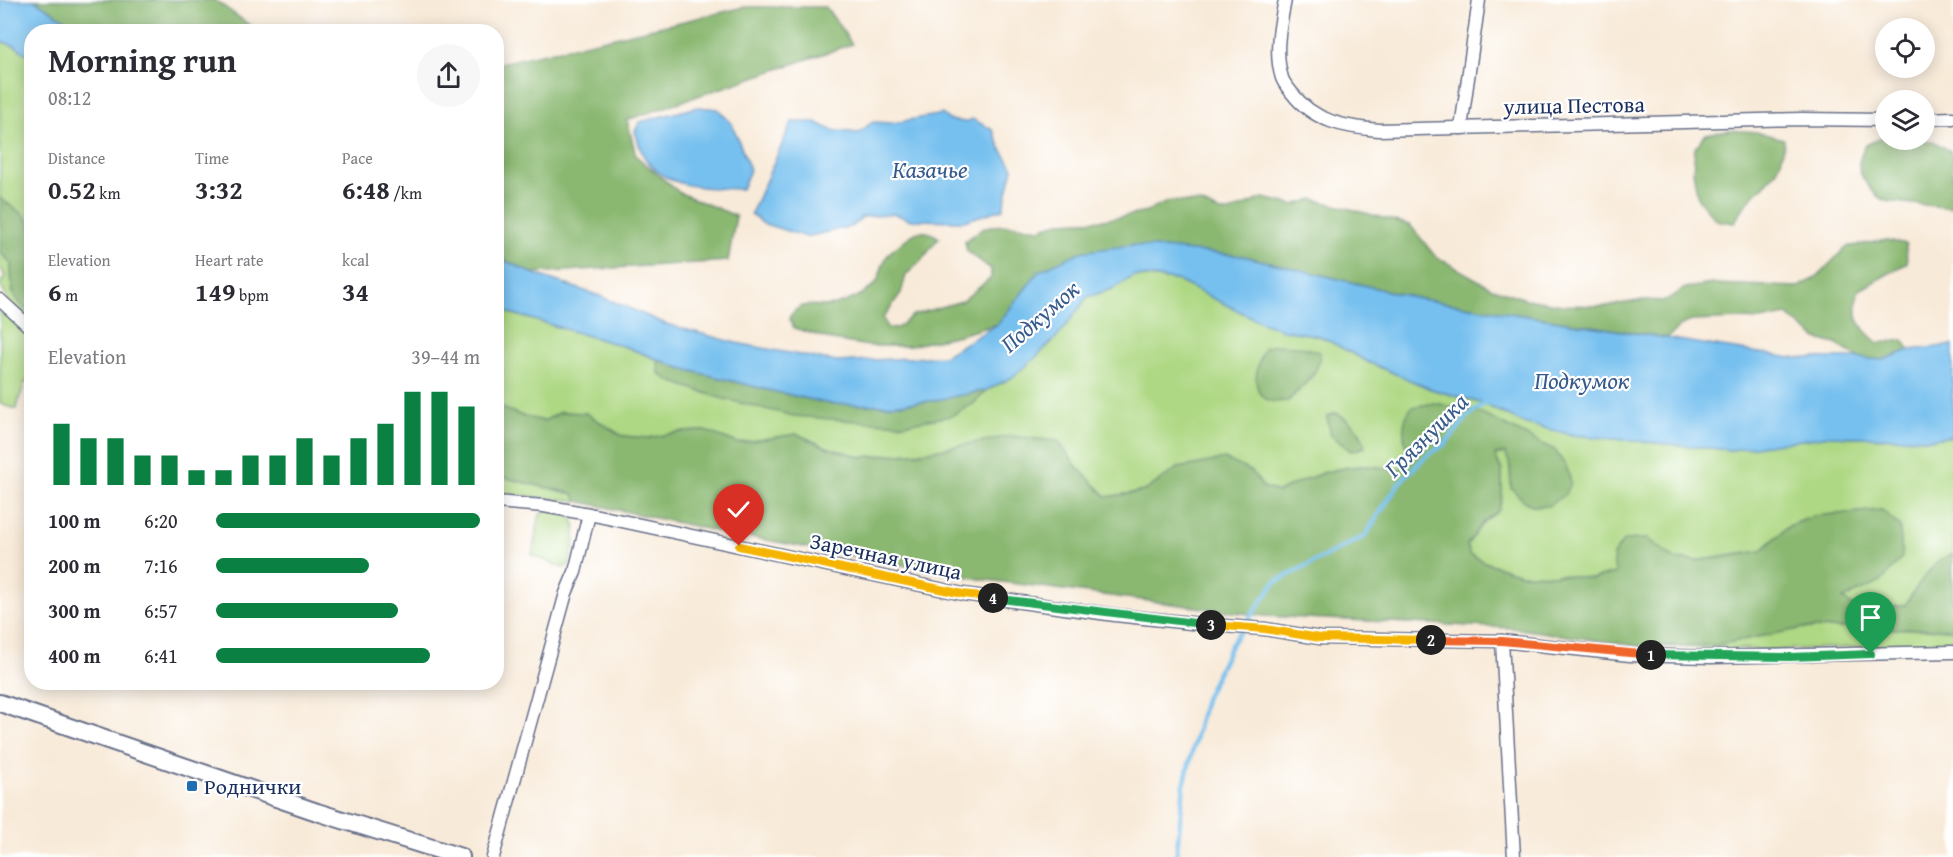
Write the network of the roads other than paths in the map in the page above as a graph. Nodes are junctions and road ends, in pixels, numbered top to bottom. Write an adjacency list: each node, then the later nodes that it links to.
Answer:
1 (1285, 0): 6 (street, улица Пестова)
2 (1479, 0): 6 (street)
3 (1953, 118): 4 (street)
4 (1935, 119)
5 (1875, 120): 6 (street, улица Пестова)
6 (1461, 128)
7 (0, 300): 8 (street)
8 (24, 322)
9 (504, 503): 10 (street, Заречная улица)
10 (589, 514): 11 (street, Заречная улица); 15 (street)
11 (1502, 641): 12 (street, Заречная улица); 16 (street)
12 (1953, 652)
13 (0, 703): 14 (street)
14 (461, 857)
15 (493, 857)
16 (1514, 857)

